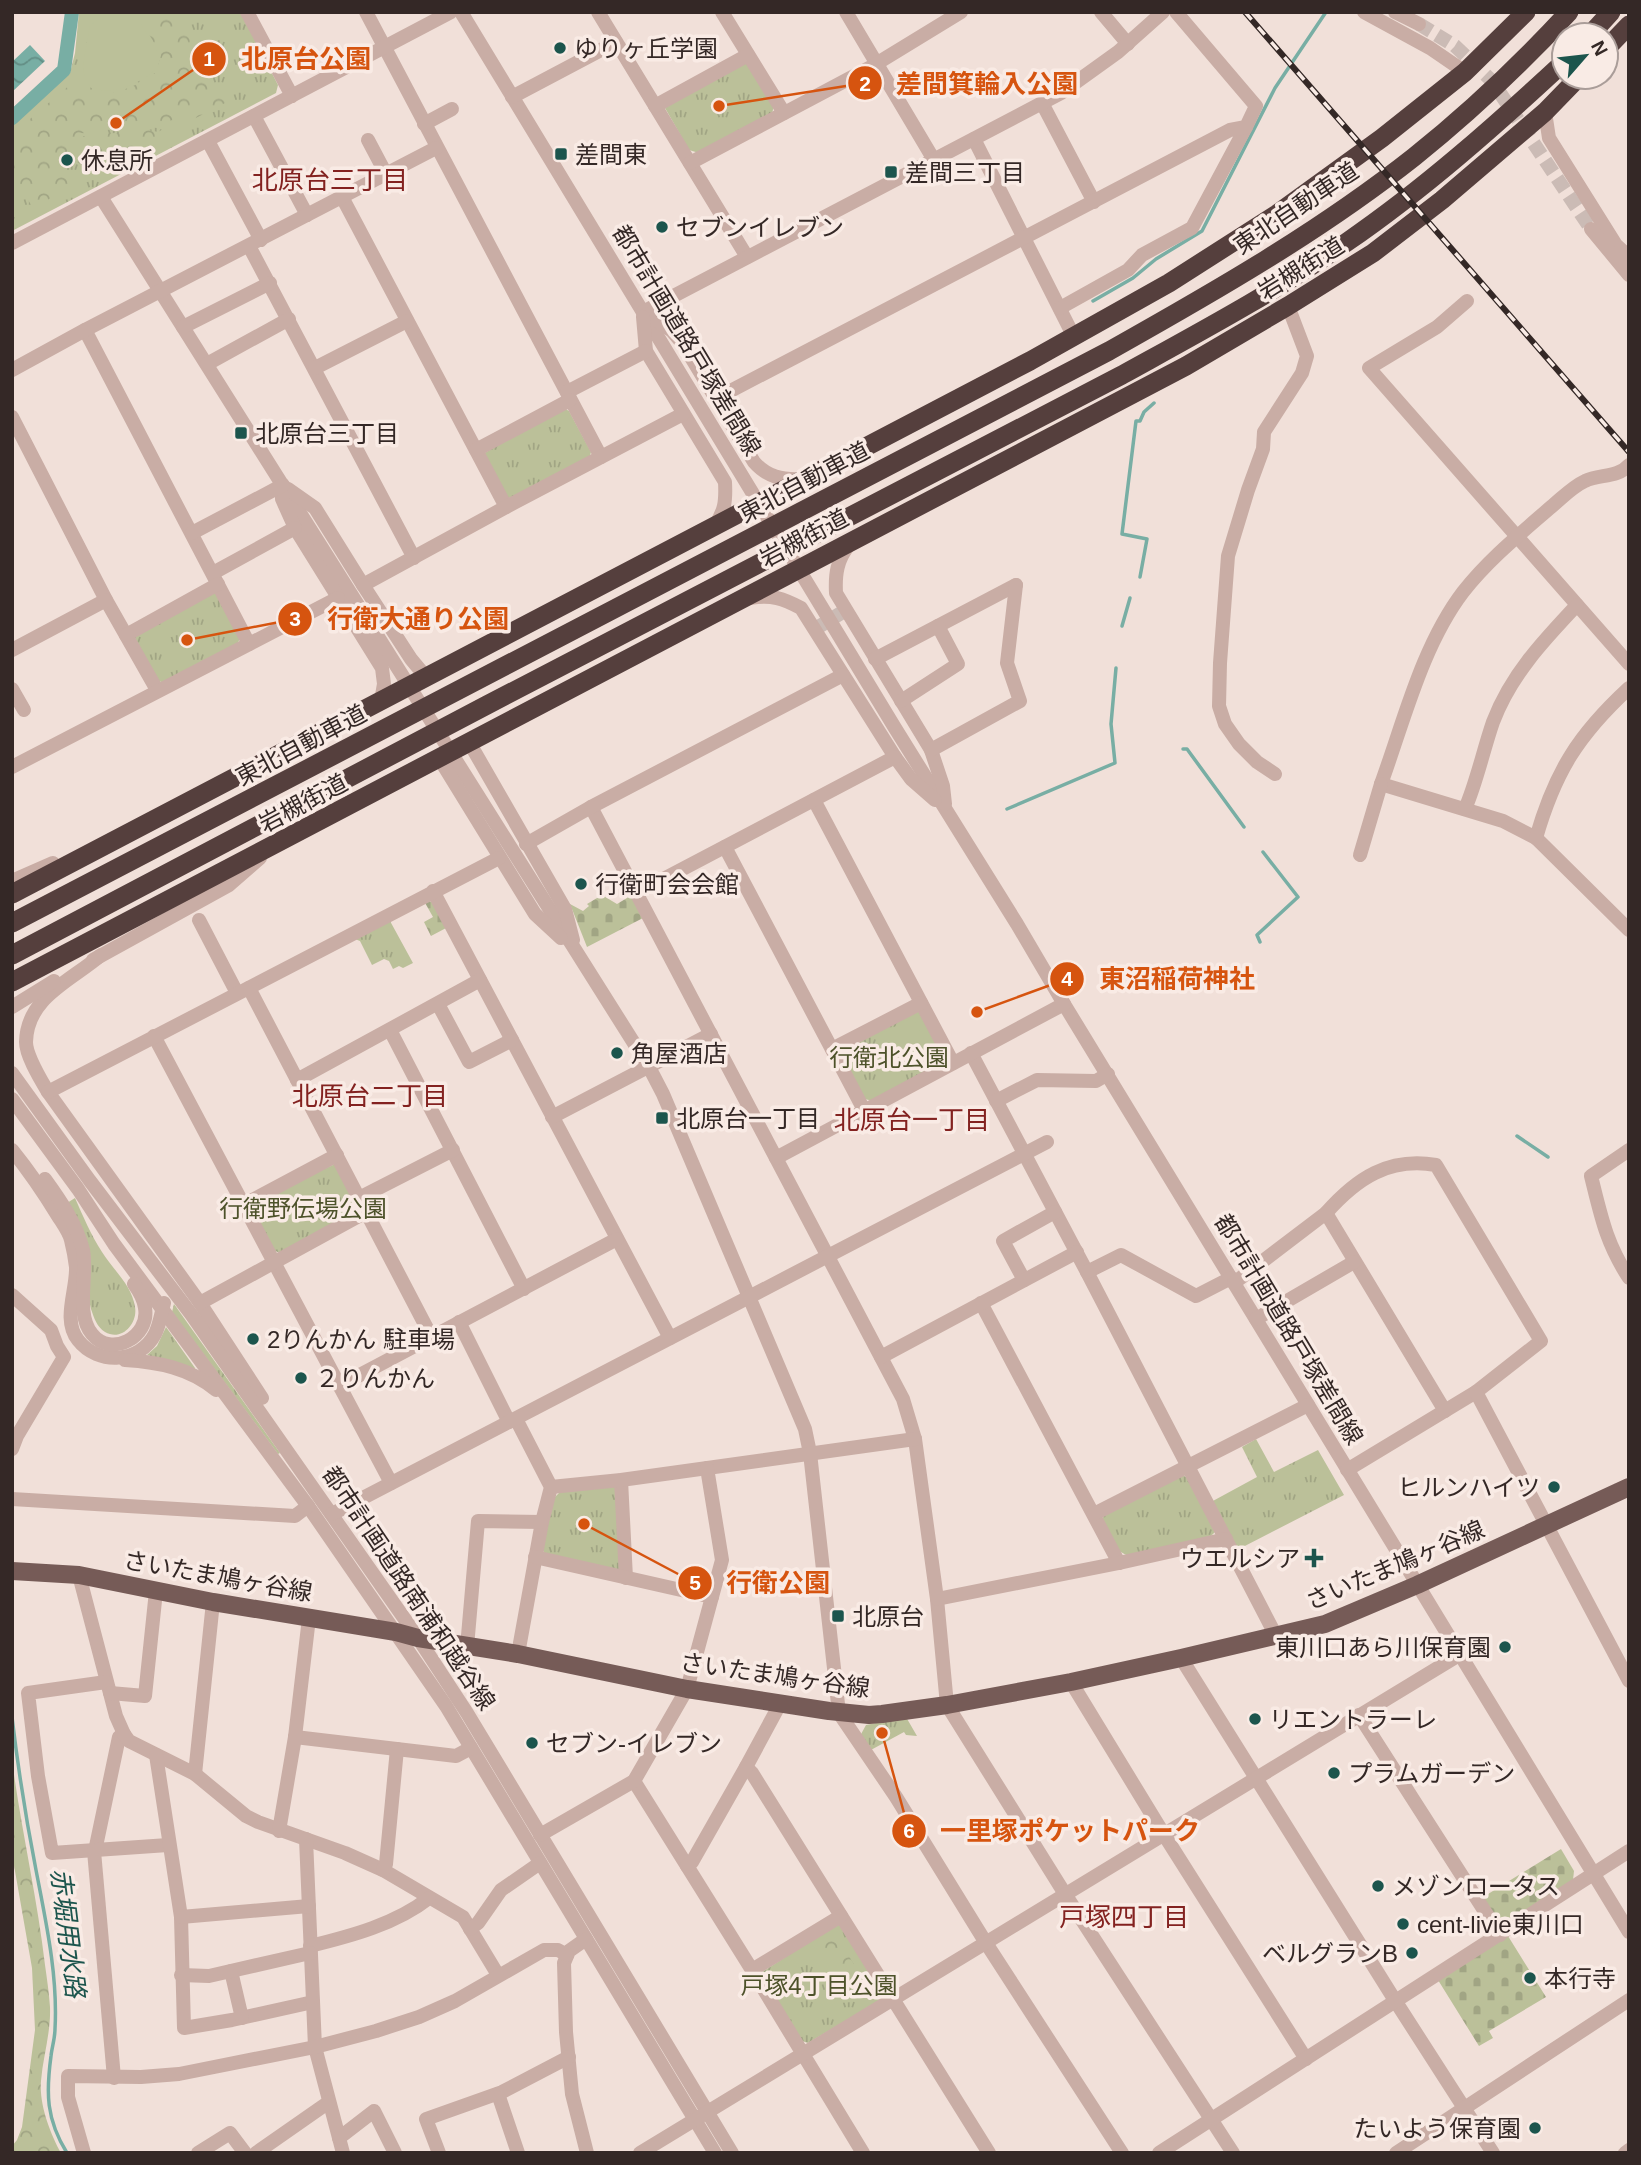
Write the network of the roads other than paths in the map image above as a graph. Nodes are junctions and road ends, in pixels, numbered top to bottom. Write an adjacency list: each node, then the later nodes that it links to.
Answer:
1 (247, 12): 25 (street)
2 (366, 12): 19 (street)
3 (451, 12): 19 (street)
4 (461, 12): 26 (street, 都市計画道路戸塚差間線)
5 (598, 12): 17 (street)
6 (722, 12): 20 (street)
7 (846, 12): 21 (street)
8 (961, 12): 21 (street)
9 (1101, 12): 18 (street)
10 (1163, 12): 18 (street)
11 (1176, 12): 34 (street)
12 (1364, 12): 22 (street)
13 (1395, 12): 16 (street)
14 (1526, 12): 22 (highway, 岩槻街道)
15 (1569, 12): 128 (highway, 東北自動車道)
16 (1419, 24)
17 (616, 42): 26 (street); 28 (street)
18 (1128, 44): 27 (street)
19 (384, 48): 25 (street); 33 (street)
20 (748, 55): 28 (street); 31 (street)
21 (878, 64): 31 (street); 39 (street)
22 (1465, 72): 63 (highway, 岩槻街道)
23 (1550, 75): 130 (highway)
24 (1565, 91): 30 (highway, 岩槻街道)
25 (292, 96): 32 (street)
26 (512, 97): 58 (street, 都市計画道路戸塚差間線)
27 (1042, 103): 36 (street); 44 (street)
28 (655, 106): 40 (street)
29 (452, 109): 33 (street)
30 (1545, 112): 51 (street); 56 (highway, 岩槻街道)
31 (784, 113): 40 (street)
32 (254, 116): 37 (street); 45 (street)
33 (424, 124): 38 (street)
34 (1246, 127): 44 (street); 57 (street)
35 (368, 139): 41 (street)
36 (974, 139): 39 (street); 47 (street)
37 (208, 141): 42 (street); 49 (street)
38 (436, 148): 41 (street); 68 (street)
39 (934, 160): 50 (street)
40 (690, 163): 50 (street)
41 (386, 174): 43 (street)
42 (102, 197): 48 (street); 54 (street)
43 (342, 197): 45 (street); 60 (street)
44 (1094, 202): 47 (street)
45 (307, 215): 49 (street)
46 (1591, 229): 52 (street)
47 (1025, 238): 57 (street); 69 (street)
48 (12, 243)
49 (255, 243): 53 (street); 54 (street)
50 (747, 257): 58 (street)
51 (1629, 257)
52 (1629, 275)
53 (270, 283): 59 (street); 61 (street)
54 (160, 291): 61 (street); 62 (street)
55 (1467, 301): 81 (street)
56 (1288, 306): 82 (highway, 岩槻街道); 109 (street)
57 (1060, 308): 63 (street)
58 (643, 312): 64 (street); 69 (street); 114 (street, 都市計画道路戸塚差間線)
59 (289, 319): 65 (street); 66 (street)
60 (407, 321): 66 (street); 72 (street)
61 (183, 327): 65 (street)
62 (85, 330): 67 (street); 80 (street)
63 (1074, 337): 75 (highway, 岩槻街道)
64 (646, 351): 68 (street); 70 (street)
65 (206, 364): 76 (street)
66 (315, 368): 83 (street)
67 (12, 370)
68 (569, 396): 72 (street); 73 (street)
69 (717, 398): 75 (street)
70 (682, 414): 73 (street); 79 (street)
71 (12, 417): 87 (street)
72 (476, 450): 77 (street)
73 (601, 457): 77 (street)
74 (1629, 465): 81 (street)
75 (809, 478): 79 (highway, 岩槻街道)
76 (283, 485): 78 (street); 80 (street); 85 (street)
77 (506, 507): 83 (street)
78 (301, 526): 84 (street); 86 (street); 129 (street)
79 (713, 528): 97 (highway, 岩槻街道)
80 (192, 533): 84 (street)
81 (1517, 536): 89 (street); 110 (street)
82 (852, 541): 88 (highway, 岩槻街道); 94 (street)
83 (414, 558): 85 (street)
84 (215, 579): 91 (street); 92 (street)
85 (363, 584): 97 (street)
86 (338, 598): 92 (street); 101 (street)
87 (106, 600): 91 (street); 93 (street)
88 (738, 601): 96 (street); 104 (highway, 岩槻街道)
89 (1577, 605): 95 (street); 113 (street)
90 (938, 626): 94 (street); 102 (street); 105 (street)
91 (126, 635): 100 (street)
92 (249, 644): 100 (street)
93 (14, 646)
94 (875, 659): 102 (street)
95 (1629, 664)
96 (843, 675): 106 (street); 112 (street)
97 (426, 677): 101 (highway, 岩槻街道)
98 (12, 688): 103 (street)
99 (1629, 688): 116 (street)
100 (157, 690): 108 (street)
101 (381, 701): 115 (highway, 岩槻街道)
102 (901, 701): 105 (street)
103 (24, 710)
104 (468, 742): 107 (highway, 岩槻街道); 117 (street)
105 (931, 750): 114 (street)
106 (895, 757): 111 (street); 114 (street)
107 (439, 758): 118 (highway, 岩槻街道); 121 (street)
108 (12, 767)
109 (1275, 774)
110 (1381, 784): 113 (street); 120 (street)
111 (814, 800): 119 (street); 135 (street)
112 (591, 807): 117 (street); 124 (street)
113 (1465, 809): 116 (street)
114 (946, 810): 137 (street, 都市計画道路戸塚差間線)
115 (168, 812): 122 (street); 125 (highway, 岩槻街道)
116 (1536, 838): 127 (street)
117 (526, 844): 129 (street)
118 (271, 847): 131 (street); 133 (highway, 岩槻街道)
119 (725, 847): 124 (street); 143 (street)
120 (1360, 855)
121 (499, 858): 123 (street); 129 (street)
122 (12, 881)
123 (433, 891): 132 (street); 134 (street)
124 (637, 893): 140 (street)
125 (12, 894)
126 (199, 920): 134 (street)
127 (1625, 921)
128 (12, 923)
129 (576, 951): 146 (street)
130 (12, 955)
131 (101, 955): 138 (street); 150 (street)
132 (480, 980): 136 (street); 142 (street)
133 (12, 982)
134 (243, 990): 141 (street); 149 (street)
135 (921, 1003): 143 (street); 145 (street)
136 (438, 1004): 139 (street); 142 (street)
137 (1064, 1004): 144 (street); 148 (street, 都市計画道路戸塚差間線)
138 (12, 1007)
139 (390, 1030): 149 (street); 158 (street)
140 (711, 1034): 146 (street); 162 (street)
141 (154, 1036): 150 (street); 165 (street)
142 (512, 1040): 154 (street)
143 (832, 1049): 153 (street)
144 (971, 1053): 145 (street); 152 (street)
145 (953, 1063): 153 (street)
146 (649, 1067): 154 (street); 182 (street)
147 (12, 1073): 163 (street, 都市計画道路南浦和越谷線)
148 (1108, 1074): 152 (street); 179 (street, 都市計画道路戸塚差間線)
149 (297, 1080): 161 (street)
150 (48, 1092): 183 (street)
151 (12, 1099): 163 (street, 都市計画道路南浦和越谷線)
152 (996, 1101): 160 (street)
153 (864, 1110): 162 (street)
154 (552, 1116): 169 (street)
155 (12, 1137): 171 (street)
156 (1047, 1142): 160 (street)
157 (12, 1150): 191 (street)
158 (453, 1150): 164 (street); 180 (street)
159 (1629, 1150): 177 (street)
160 (1024, 1154): 167 (street); 173 (street)
161 (337, 1156): 164 (street); 165 (street)
162 (776, 1158): 173 (street)
163 (84, 1185): 170 (street, 都市計画道路南浦和越谷線); 171 (street, 都市計画道路南浦和越谷線)
164 (359, 1198): 166 (street)
165 (243, 1205): 175 (street)
166 (366, 1212): 175 (street); 188 (street)
167 (1055, 1212): 172 (street); 178 (street)
168 (1326, 1213): 174 (street); 179 (street); 193 (street)
169 (617, 1239): 180 (street); 189 (street)
170 (135, 1240): 185 (street); 199 (street, 都市計画道路南浦和越谷線)
171 (114, 1244): 185 (street, 都市計画道路南浦和越谷線)
172 (1077, 1252): 176 (street); 178 (street)
173 (827, 1256): 182 (street); 190 (street)
174 (1354, 1262): 186 (street); 196 (street)
175 (274, 1263): 183 (street); 192 (street)
176 (1087, 1272): 179 (street); 202 (street)
177 (1628, 1277)
178 (1024, 1280): 184 (street)
179 (1232, 1280): 186 (street, 都市計画道路戸塚差間線)
180 (524, 1289): 187 (street)
181 (12, 1295): 200 (street)
182 (748, 1296): 189 (street); 201 (street)
183 (200, 1303): 199 (street)
184 (981, 1303): 190 (street); 212 (street)
185 (162, 1309): 191 (street); 194 (street, 都市計画道路南浦和越谷線)
186 (1256, 1319): 195 (street, 都市計画道路戸塚差間線)
187 (459, 1322): 188 (street); 197 (street)
188 (431, 1336): 192 (street)
189 (670, 1338): 197 (street)
190 (881, 1357): 198 (street)
191 (114, 1360): 194 (street)
192 (339, 1386): 206 (street)
193 (1476, 1392): 196 (street); 214 (street)
194 (231, 1402): 210 (street, 都市計画道路南浦和越谷線)
195 (1308, 1405): 202 (street); 204 (street, 都市計画道路戸塚差間線)
196 (1445, 1411): 204 (street)
197 (512, 1420): 206 (street); 207 (street)
198 (915, 1439): 201 (street); 224 (street)
199 (284, 1446): 211 (street, 都市計画道路南浦和越谷線)
200 (12, 1449)
201 (810, 1453): 203 (street); 240 (street)
202 (1188, 1466): 212 (street); 215 (street)
203 (708, 1468): 205 (street); 223 (street)
204 (1347, 1469): 221 (street, 都市計画道路戸塚差間線)
205 (621, 1480): 207 (street); 220 (street)
206 (391, 1483): 211 (street)
207 (551, 1487): 213 (street)
208 (1629, 1487): 214 (main road, さいたま鳩ヶ谷線)
209 (12, 1499): 210 (street)
210 (309, 1506): 227 (street, 都市計画道路南浦和越谷線)
211 (332, 1514): 229 (street, 都市計画道路南浦和越谷線)
212 (1094, 1514): 217 (street)
213 (542, 1522): 216 (street); 230 (street)
214 (1546, 1526): 221 (main road, さいたま鳩ヶ谷線); 234 (street)
215 (1226, 1539): 217 (street); 228 (street)
216 (535, 1557): 220 (street); 231 (street)
217 (1119, 1563): 224 (street)
218 (13, 1567): 219 (main road, さいたま鳩ヶ谷線)
219 (79, 1575): 222 (main road, さいたま鳩ヶ谷線); 236 (street)
220 (626, 1577): 223 (street)
221 (1417, 1585): 228 (main road, さいたま鳩ヶ谷線); 232 (street, 都市計画道路戸塚差間線)
222 (156, 1591): 225 (main road, さいたま鳩ヶ谷線); 236 (street)
223 (712, 1597): 237 (street)
224 (937, 1599): 239 (street)
225 (213, 1602): 226 (main road, さいたま鳩ヶ谷線); 248 (street)
226 (309, 1618): 227 (main road, さいたま鳩ヶ谷線); 243 (street)
227 (396, 1632): 229 (main road, さいたま鳩ヶ谷線); 244 (street, 都市計画道路南浦和越谷線)
228 (1276, 1636): 233 (main road, さいたま鳩ヶ谷線)
229 (418, 1638): 230 (main road, さいたま鳩ヶ谷線); 253 (street, 都市計画道路南浦和越谷線)
230 (467, 1647): 231 (main road, さいたま鳩ヶ谷線)
231 (518, 1654): 237 (main road, さいたま鳩ヶ谷線)
232 (1459, 1655): 241 (street); 261 (street, 都市計画道路戸塚差間線)
233 (1181, 1658): 235 (main road, さいたま鳩ヶ谷線); 249 (street)
234 (1629, 1681)
235 (1071, 1682): 239 (main road, さいたま鳩ヶ谷線); 252 (street)
236 (108, 1688): 242 (street); 256 (street)
237 (687, 1689): 238 (main road, さいたま鳩ヶ谷線); 250 (street)
238 (780, 1704): 240 (main road, さいたま鳩ヶ谷線); 247 (street)
239 (947, 1704): 240 (main road, さいたま鳩ヶ谷線); 262 (street)
240 (839, 1713): 271 (street)
241 (1359, 1715): 249 (street); 269 (street)
242 (124, 1734): 246 (street); 256 (street)
243 (295, 1737): 245 (street); 251 (street)
244 (471, 1748): 245 (street); 258 (street, 都市計画道路南浦和越谷線)
245 (397, 1749): 260 (street)
246 (156, 1755): 248 (street); 255 (street)
247 (746, 1767): 259 (street); 265 (street)
248 (195, 1774): 251 (street)
249 (1255, 1778): 252 (street); 281 (street)
250 (634, 1781): 253 (street); 259 (street)
251 (279, 1831): 254 (street)
252 (1163, 1833): 262 (street); 286 (street)
253 (540, 1835): 291 (street, 都市計画道路南浦和越谷線)
254 (306, 1839): 260 (street); 264 (street)
255 (168, 1846): 256 (street); 266 (street)
256 (94, 1851): 287 (street)
257 (1629, 1851): 261 (street)
258 (540, 1863): 267 (street); 270 (street, 都市計画道路南浦和越谷線)
259 (687, 1866): 274 (street)
260 (383, 1870): 263 (street)
261 (1593, 1874): 268 (street, 都市計画道路戸塚差間線); 269 (street)
262 (1065, 1894): 271 (street); 292 (street)
263 (429, 1898): 267 (street); 272 (street)
264 (309, 1906): 266 (street); 272 (street)
265 (841, 1916): 274 (street); 278 (street)
266 (181, 1917): 276 (street)
267 (470, 1928): 277 (street)
268 (1629, 1932)
269 (1500, 1935): 281 (street)
270 (586, 1939): 273 (street); 291 (street, 都市計画道路南浦和越谷線)
271 (986, 1943): 278 (street); 308 (street)
272 (310, 1949): 275 (street); 280 (street)
273 (566, 1955): 277 (street); 285 (street)
274 (752, 1970): 284 (street)
275 (231, 1971): 276 (street); 282 (street)
276 (181, 1975): 282 (street)
277 (498, 1975): 283 (street)
278 (892, 1998): 284 (street); 307 (street)
279 (1629, 2000): 290 (street)
280 (313, 2002): 282 (street); 283 (street)
281 (1396, 2002): 286 (street); 290 (street)
282 (242, 2018)
283 (315, 2047): 287 (street); 289 (street)
284 (803, 2054): 291 (street); 306 (street)
285 (569, 2057): 288 (street); 302 (street)
286 (1306, 2059): 292 (street)
287 (114, 2078): 295 (street)
288 (498, 2094): 294 (street); 301 (street)
289 (330, 2102): 293 (street); 298 (street)
290 (1464, 2108): 311 (street); 312 (street)
291 (701, 2116): 303 (street); 304 (street, 都市計画道路南浦和越谷線); 305 (street, 都市計画道路南浦和越谷線)
292 (1212, 2121): 309 (street); 310 (street)
293 (339, 2137): 299 (street); 300 (street)
294 (438, 2152)
295 (84, 2153)
296 (198, 2153): 297 (street)
297 (245, 2153)
298 (256, 2153)
299 (343, 2153)
300 (395, 2153)
301 (519, 2153)
302 (587, 2153)
303 (640, 2153)
304 (715, 2153)
305 (732, 2153)
306 (863, 2153)
307 (989, 2153)
308 (1122, 2153)
309 (1159, 2153)
310 (1233, 2153)
311 (1396, 2153)
312 (1493, 2153)

